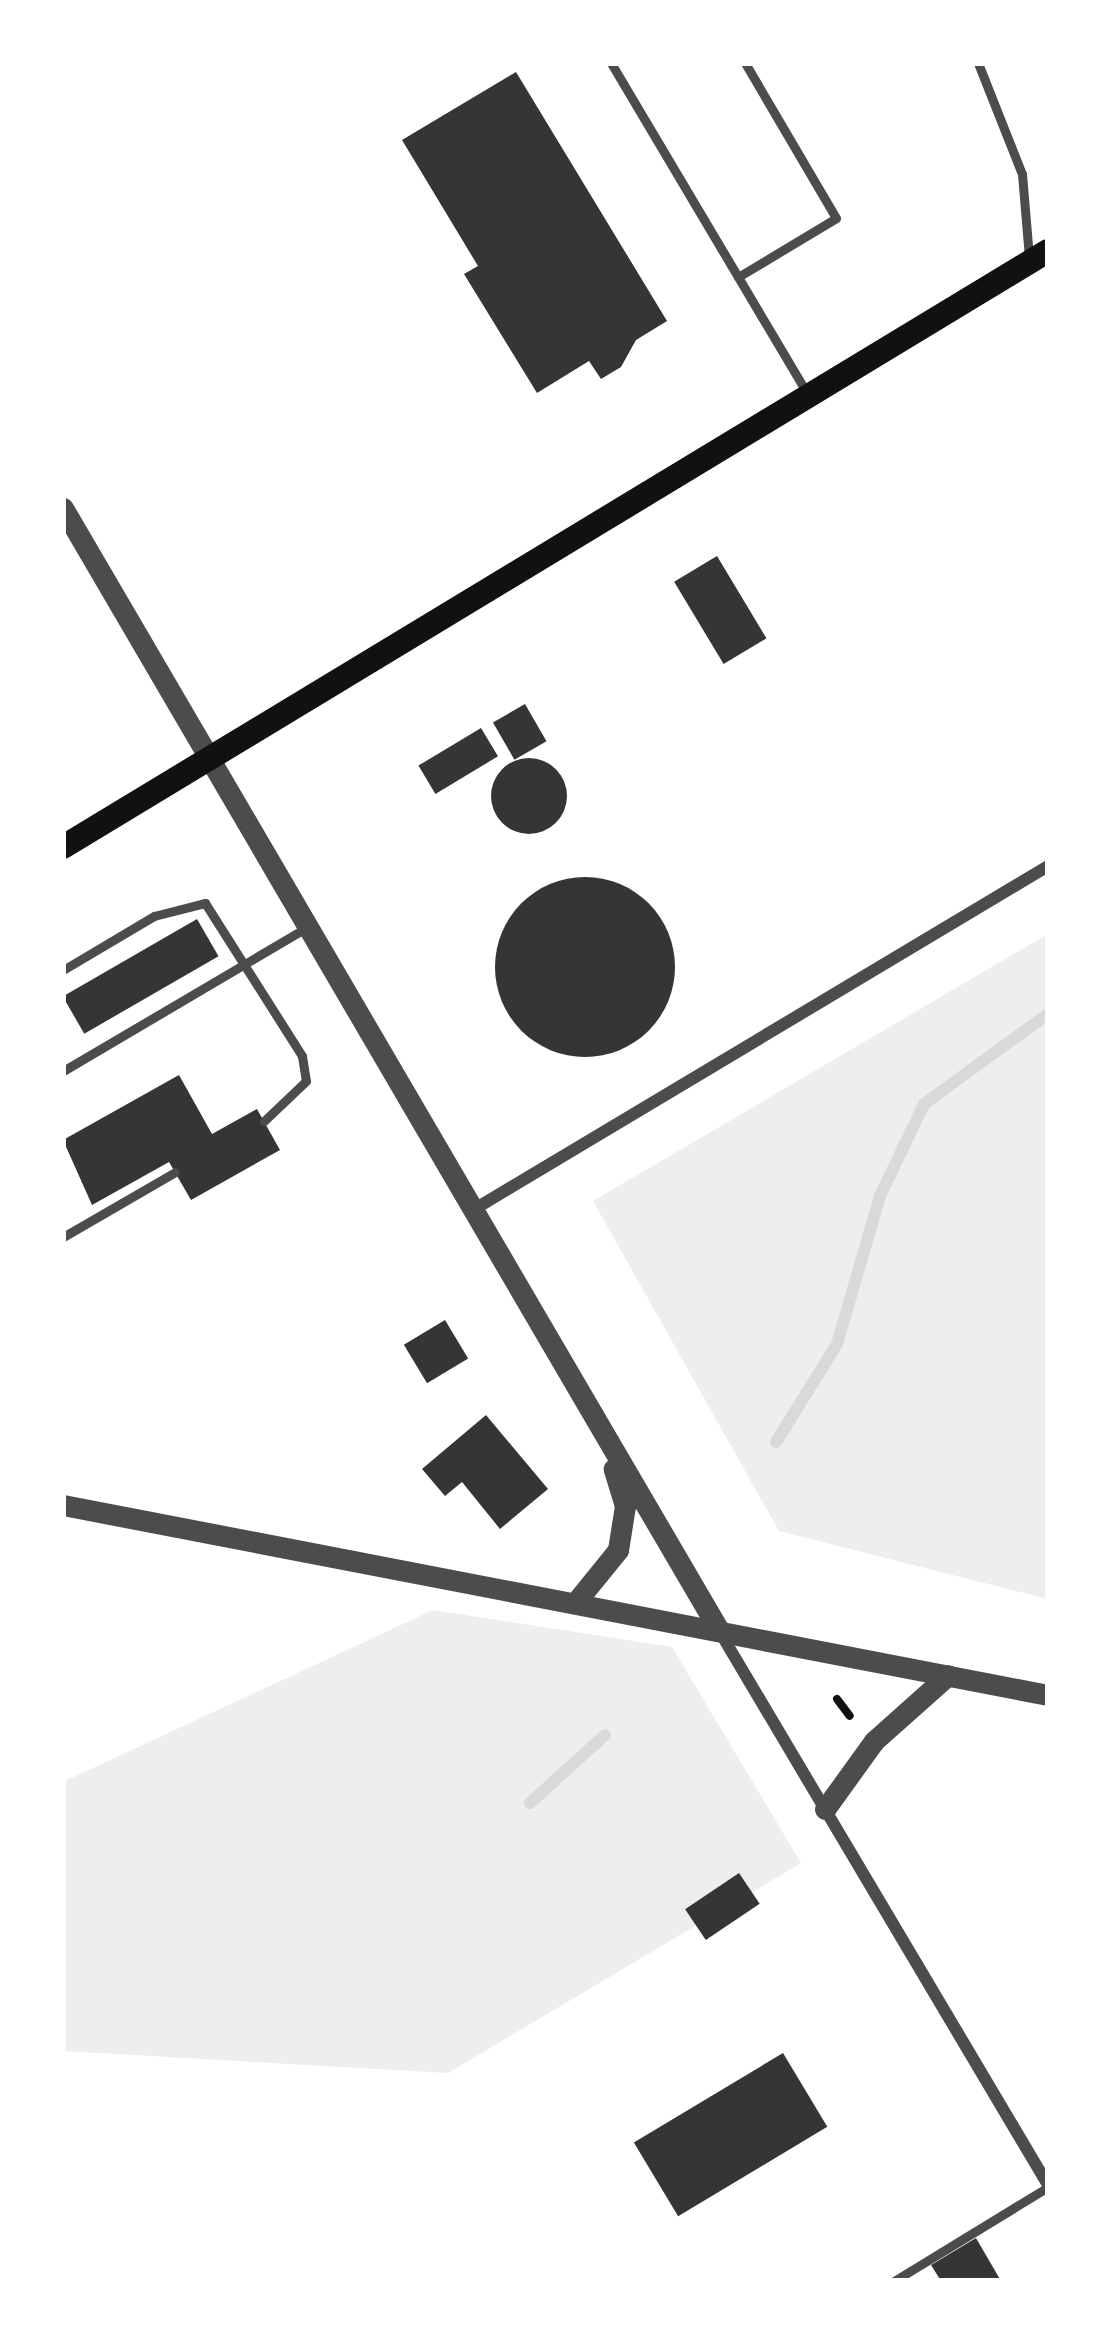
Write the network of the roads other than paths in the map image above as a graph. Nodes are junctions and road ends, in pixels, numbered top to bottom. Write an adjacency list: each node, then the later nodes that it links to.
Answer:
1 (610, 63): 5 (lane)
2 (745, 63): 5 (lane)
3 (978, 63): 4 (lane)
4 (1038, 257): 6 (main road)
5 (738, 277): 6 (lane)
6 (809, 395): 8 (main road)
7 (63, 508): 8 (street)
8 (211, 760): 9 (main road); 11 (street)
9 (63, 847)
10 (1048, 866): 17 (street)
11 (308, 927): 12 (lane); 17 (street)
12 (246, 963): 13 (lane); 14 (lane); 15 (lane)
13 (63, 970)
14 (63, 1070)
15 (264, 1121)
16 (175, 1172): 18 (lane)
17 (473, 1210): 19 (street)
18 (63, 1237)
19 (604, 1434): 21 (street); 22 (street)
20 (63, 1505): 21 (street)
21 (575, 1603): 22 (street)
22 (718, 1630): 23 (street); 25 (street)
23 (948, 1675): 24 (street); 25 (street)
24 (1048, 1695)
25 (825, 1809): 26 (street)
26 (1048, 2186): 27 (lane)
27 (894, 2281)

